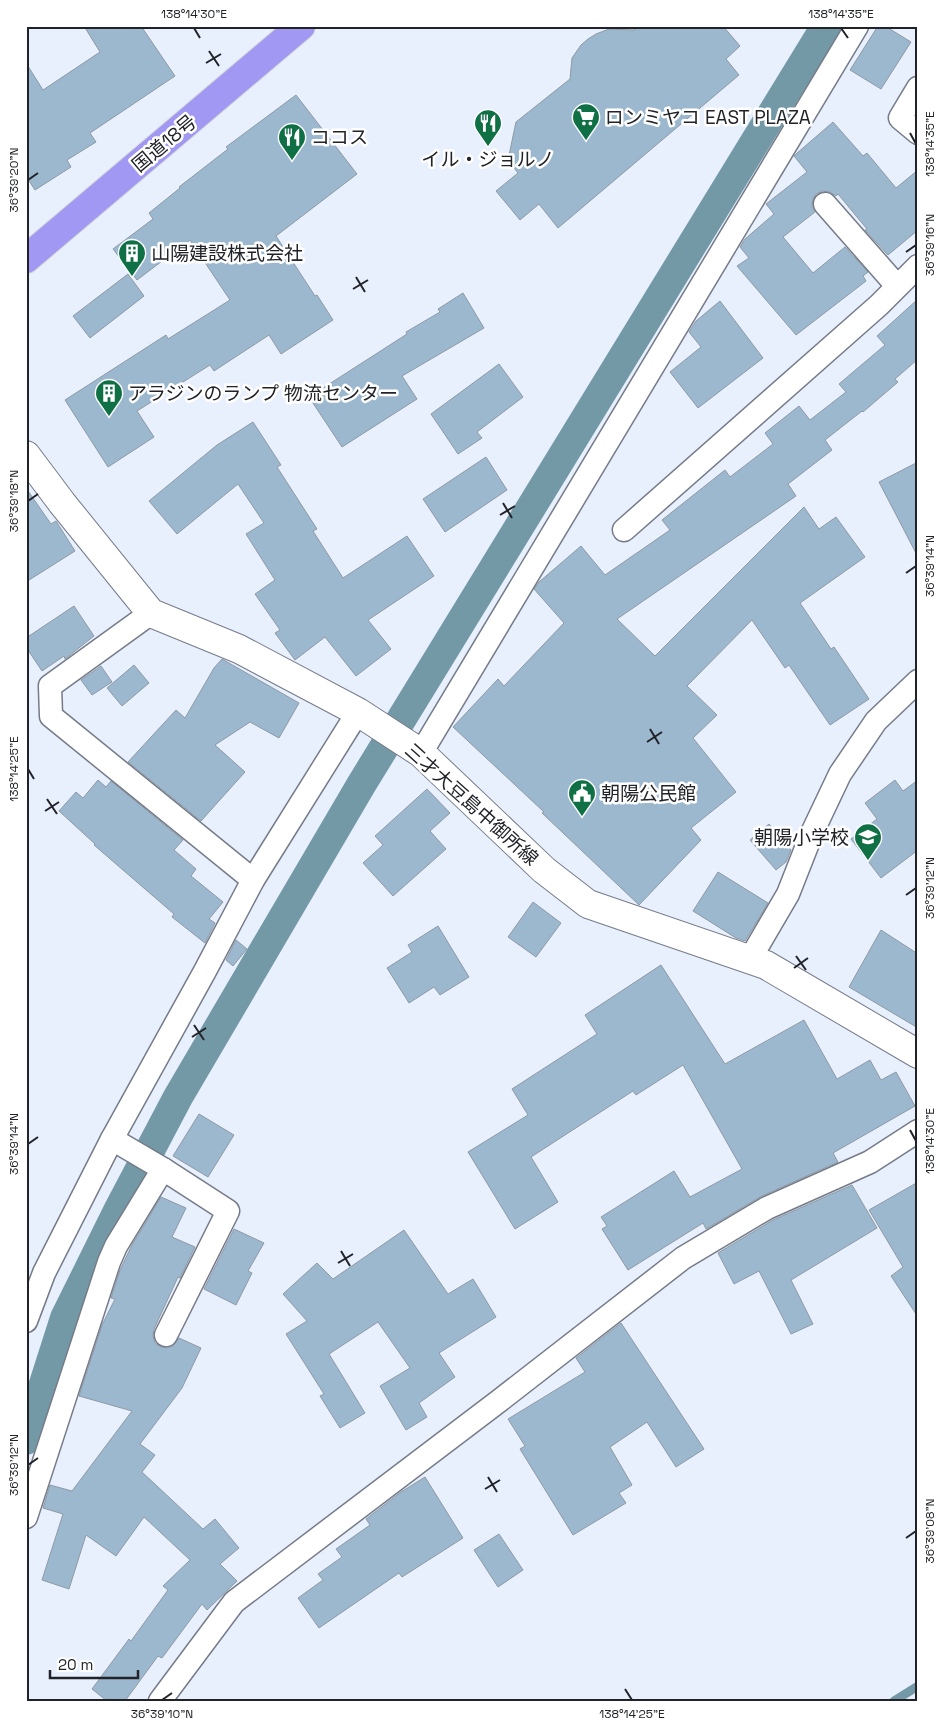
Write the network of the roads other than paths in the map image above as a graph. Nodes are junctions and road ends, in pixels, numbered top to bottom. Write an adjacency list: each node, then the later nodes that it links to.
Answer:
1 (301, 26): 6 (highway, 国道18号)
2 (857, 26): 14 (street)
3 (918, 88): 4 (street)
4 (918, 133)
5 (825, 204): 8 (street)
6 (26, 259)
7 (918, 266): 8 (street)
8 (897, 286): 10 (street)
9 (26, 455): 11 (main road, 三才大豆島中御所線)
10 (624, 530)
11 (151, 613): 13 (main road, 三才大豆島中御所線); 15 (street)
12 (918, 681): 16 (street)
13 (358, 712): 14 (main road, 三才大豆島中御所線); 15 (street)
14 (421, 753): 16 (main road, 三才大豆島中御所線)
15 (253, 880): 19 (street)
16 (750, 960): 17 (main road, 三才大豆島中御所線)
17 (918, 1054)
18 (918, 1131): 24 (street)
19 (118, 1143): 20 (street); 21 (street)
20 (160, 1168): 22 (street); 23 (street)
21 (26, 1321)
22 (166, 1335)
23 (26, 1517)
24 (160, 1701)

